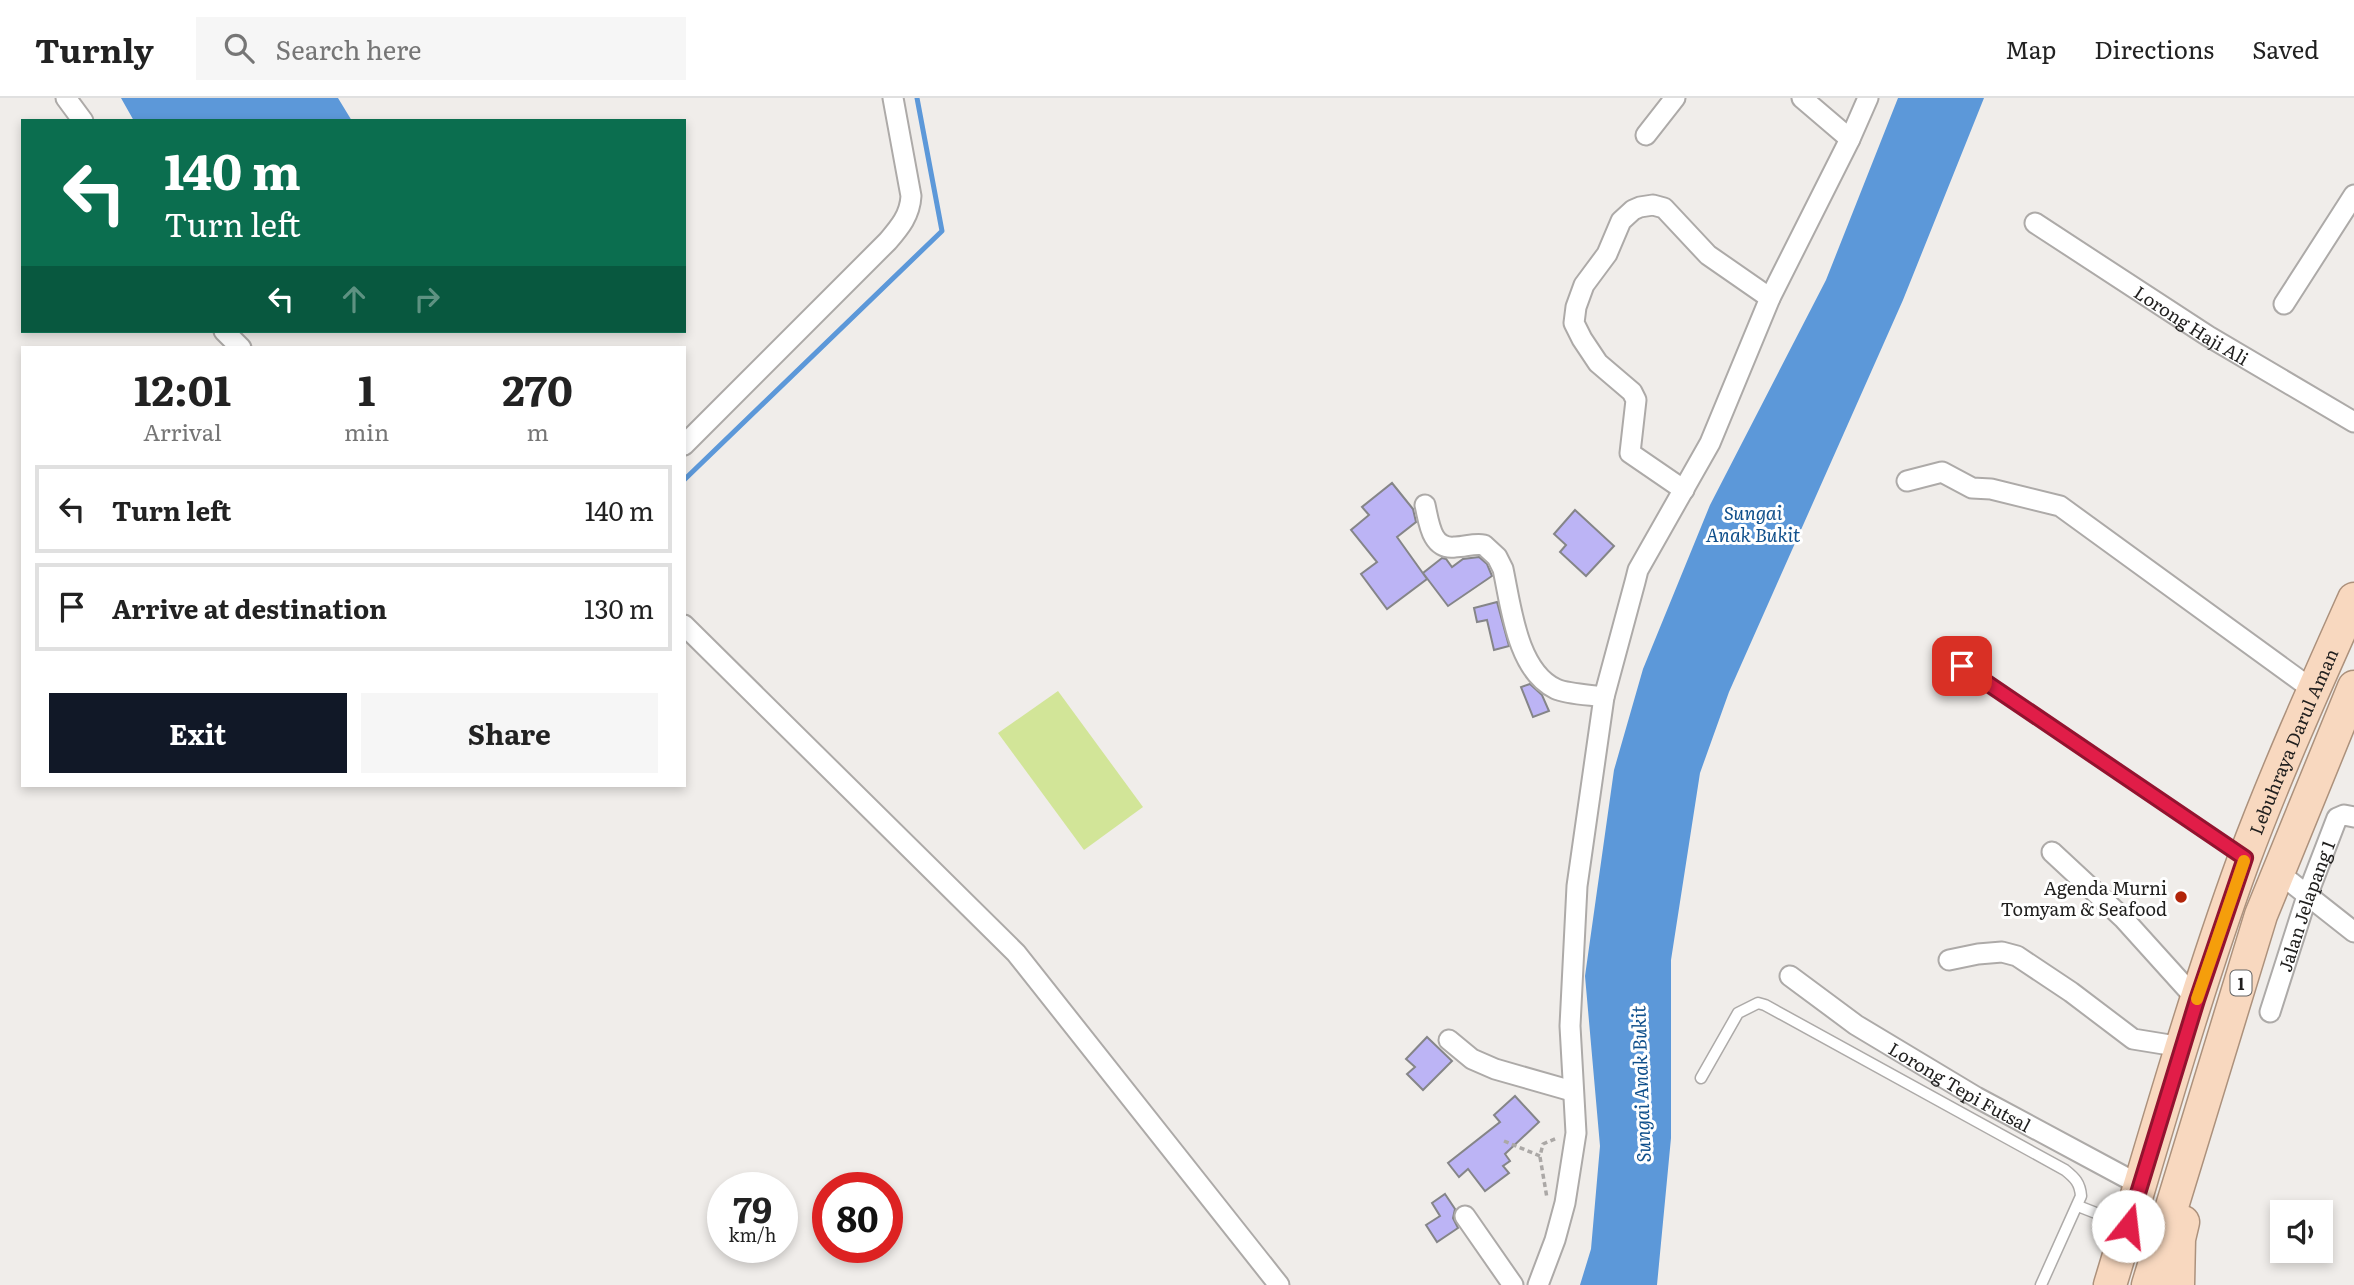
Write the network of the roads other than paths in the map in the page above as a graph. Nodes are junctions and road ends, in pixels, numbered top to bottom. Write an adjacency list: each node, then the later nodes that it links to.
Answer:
1 (66, 98): 6 (street)
2 (892, 98): 16 (street)
3 (1675, 98): 7 (street)
4 (1802, 98): 8 (street)
5 (1868, 98): 8 (street)
6 (82, 119)
7 (1646, 135)
8 (1850, 139): 11 (street)
9 (2354, 195): 12 (street)
10 (2035, 223): 15 (street, Lorong Haji Ali)
11 (1770, 298): 18 (street); 18 (street)
12 (2284, 304)
13 (226, 333): 14 (street)
14 (239, 346)
15 (2354, 422)
16 (686, 443)
17 (1907, 481): 24 (street)
18 (1684, 491): 25 (street)
19 (1425, 505): 25 (street)
20 (2354, 599): 24 (highway, Lebuhraya Darul Aman / 1)
21 (686, 627): 45 (street)
22 (1945, 654): 28 (lane)
23 (2354, 687): 29 (highway, Lebuhraya Darul Aman / 1)
24 (2313, 690): 28 (highway, Lebuhraya Darul Aman / 1)
25 (1604, 697): 40 (street)
26 (2354, 817): 30 (street, Jalan Jelapang 1)
27 (2052, 852): 35 (street)
28 (2245, 858): 35 (highway, Lebuhraya Darul Aman / 1)
29 (2278, 872): 30 (street); 31 (highway, Lebuhraya Darul Aman / 1)
30 (2307, 896): 32 (street); 36 (street, Jalan Jelapang 1)
31 (2262, 915): 50 (highway, Lebuhraya Darul Aman / 1); 51 (highway)
32 (2354, 932)
33 (1949, 960): 38 (street)
34 (1790, 976): 41 (street, Lorong Tepi Futsal)
35 (2197, 1000): 38 (highway, Lebuhraya Darul Aman / 1)
36 (2270, 1013)
37 (1449, 1040): 40 (street)
38 (2182, 1047): 41 (highway, Lebuhraya Darul Aman / 1)
39 (1700, 1078): 42 (lane)
40 (1572, 1091): 47 (street)
41 (2140, 1182): 44 (highway, Lebuhraya Darul Aman / 1)
42 (2078, 1206): 44 (lane); 48 (lane)
43 (1465, 1216): 46 (street)
44 (2128, 1226): 49 (highway, Lebuhraya Darul Aman / 1)
45 (1279, 1285)
46 (1513, 1285)
47 (1538, 1285)
48 (2041, 1285)
49 (2110, 1285)
50 (2148, 1285)
51 (2178, 1285)

